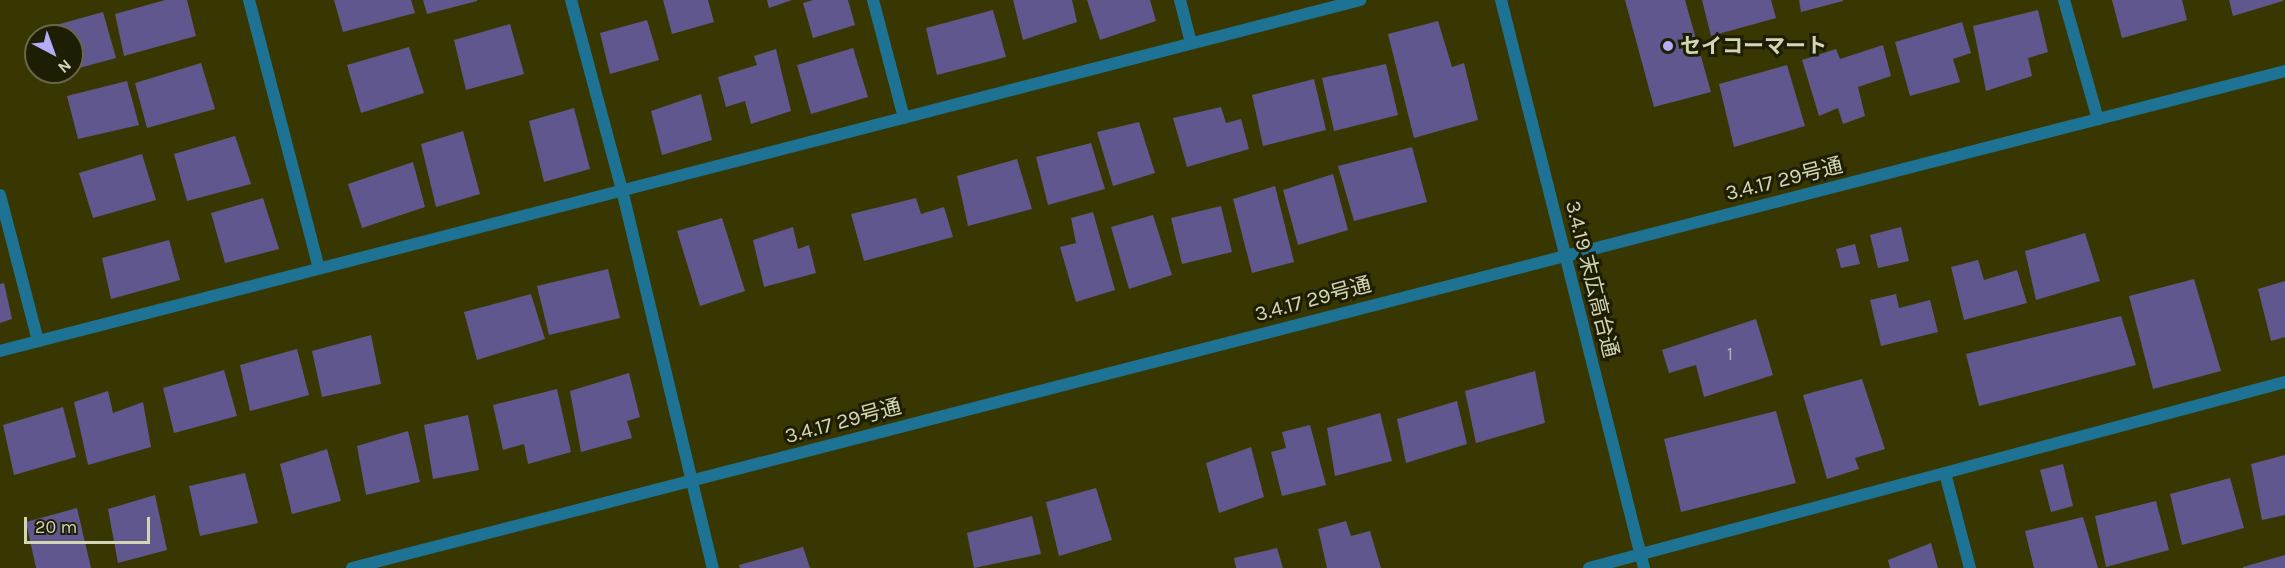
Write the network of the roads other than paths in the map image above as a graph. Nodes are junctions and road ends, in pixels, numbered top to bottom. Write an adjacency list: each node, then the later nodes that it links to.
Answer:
1 (249, 0): 15 (street)
2 (571, 0): 12 (street)
3 (873, 0): 10 (street)
4 (1180, 0): 8 (street)
5 (1360, 0): 8 (street)
6 (1501, 0): 14 (street, 3.4.19 末広高台通)
7 (2064, 0): 11 (street)
8 (1191, 43): 10 (street)
9 (2285, 71): 11 (street, 3.4.17 29号通)
10 (904, 118): 12 (street)
11 (2098, 119): 14 (street, 3.4.17 29号通)
12 (622, 190): 15 (street); 20 (street)
13 (0, 195): 16 (street)
14 (1566, 254): 20 (street, 3.4.17 29号通); 21 (street, 3.4.19 末広高台通)
15 (319, 268): 16 (street)
16 (38, 341): 17 (street)
17 (0, 351)
18 (2285, 382): 19 (street)
19 (1945, 473): 21 (street); 26 (street)
20 (691, 480): 22 (street, 3.4.17 29号通); 23 (street)
21 (1640, 555): 24 (street); 25 (street, 3.4.19 末広高台通)
22 (352, 568)
23 (713, 568)
24 (1589, 568)
25 (1644, 568)
26 (1970, 568)

